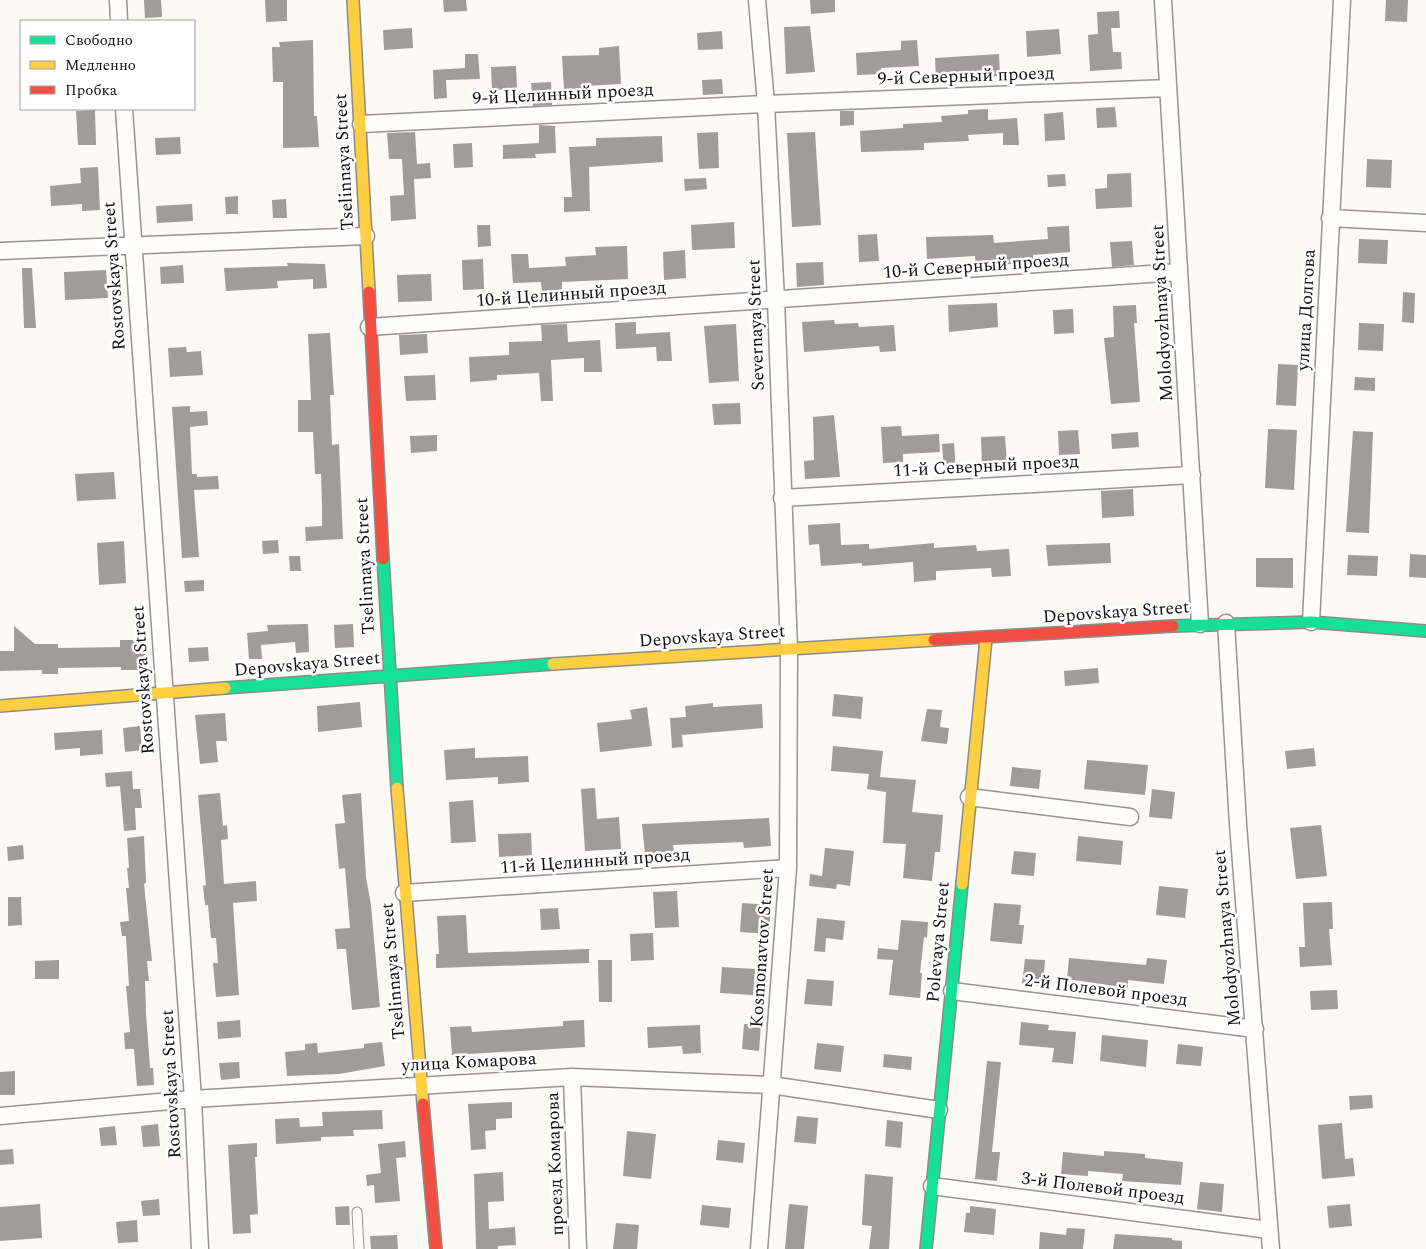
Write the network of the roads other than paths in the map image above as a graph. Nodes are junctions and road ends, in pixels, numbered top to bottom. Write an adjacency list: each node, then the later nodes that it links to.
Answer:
1 (118, 0): 6 (street)
2 (353, 0): 10 (street, Tselinnaya Street)
3 (757, 0): 8 (street, Severnaya Street)
4 (1163, 0): 7 (street, Molodyozhnaya Street)
5 (1342, 0): 11 (street, улица Долгова)
6 (119, 20)
7 (1168, 88): 8 (street, 9-й Северный проезд); 16 (street, Molodyozhnaya Street)
8 (766, 104): 10 (street, 9-й Целинный проезд); 17 (street, Severnaya Street)
9 (124, 110): 14 (street, Rostovskaya Street)
10 (361, 124): 13 (street, Tselinnaya Street)
11 (1330, 218): 12 (street); 21 (street, улица Долгова)
12 (1426, 223)
13 (366, 236): 14 (street); 18 (street, Tselinnaya Street)
14 (132, 246): 15 (street); 28 (street, Rostovskaya Street)
15 (0, 251)
16 (1179, 272): 17 (street, 10-й Северный проезд); 19 (street, Molodyozhnaya Street)
17 (776, 300): 18 (street, 10-й Целинный проезд); 20 (street, Severnaya Street)
18 (369, 327): 27 (street, Tselinnaya Street)
19 (1192, 475): 20 (street, 11-й Северный проезд); 23 (street, Molodyozhnaya Street)
20 (782, 498): 26 (street, Severnaya Street)
21 (1311, 622): 22 (street, Depovskaya Street); 24 (street, Depovskaya Street)
22 (1226, 623): 23 (street, Depovskaya Street); 35 (street, Molodyozhnaya Street)
23 (1200, 624): 25 (street, Depovskaya Street)
24 (1426, 631)
25 (986, 639): 26 (street, Depovskaya Street); 30 (street, Polevaya Street)
26 (789, 649): 27 (street, Depovskaya Street); 32 (street, Kosmonavtov Street)
27 (389, 674): 28 (street, Depovskaya Street); 33 (street, Tselinnaya Street)
28 (165, 694): 29 (street, Depovskaya Street); 39 (street, Rostovskaya Street)
29 (0, 706)
30 (969, 797): 31 (street); 34 (street, Polevaya Street)
31 (1130, 817)
32 (788, 868): 33 (street, 11-й Целинный проезд); 38 (street, Kosmonavtov Street)
33 (404, 893): 37 (street, Tselinnaya Street)
34 (952, 991): 35 (street, 2-й Полевой проезд); 40 (street, Polevaya Street)
35 (1255, 1028): 44 (street, Molodyozhnaya Street)
36 (572, 1077): 37 (street, улица Комарова); 38 (street, улица Комарова); 48 (street, проезд Комарова)
37 (420, 1084): 39 (street, улица Комарова); 47 (street, Tselinnaya Street)
38 (771, 1085): 40 (street, улица Комарова); 49 (street, Kosmonavtov Street)
39 (193, 1099): 41 (street, улица Комарова); 45 (street, Rostovskaya Street)
40 (939, 1110): 42 (street, Polevaya Street)
41 (0, 1116)
42 (932, 1186): 44 (street, 3-й Полевой проезд); 50 (street, Polevaya Street)
43 (357, 1212): 46 (lane)
44 (1269, 1230): 51 (street, Molodyozhnaya Street)
45 (200, 1249)
46 (359, 1249)
47 (436, 1249)
48 (578, 1249)
49 (759, 1249)
50 (926, 1249)
51 (1271, 1249)

